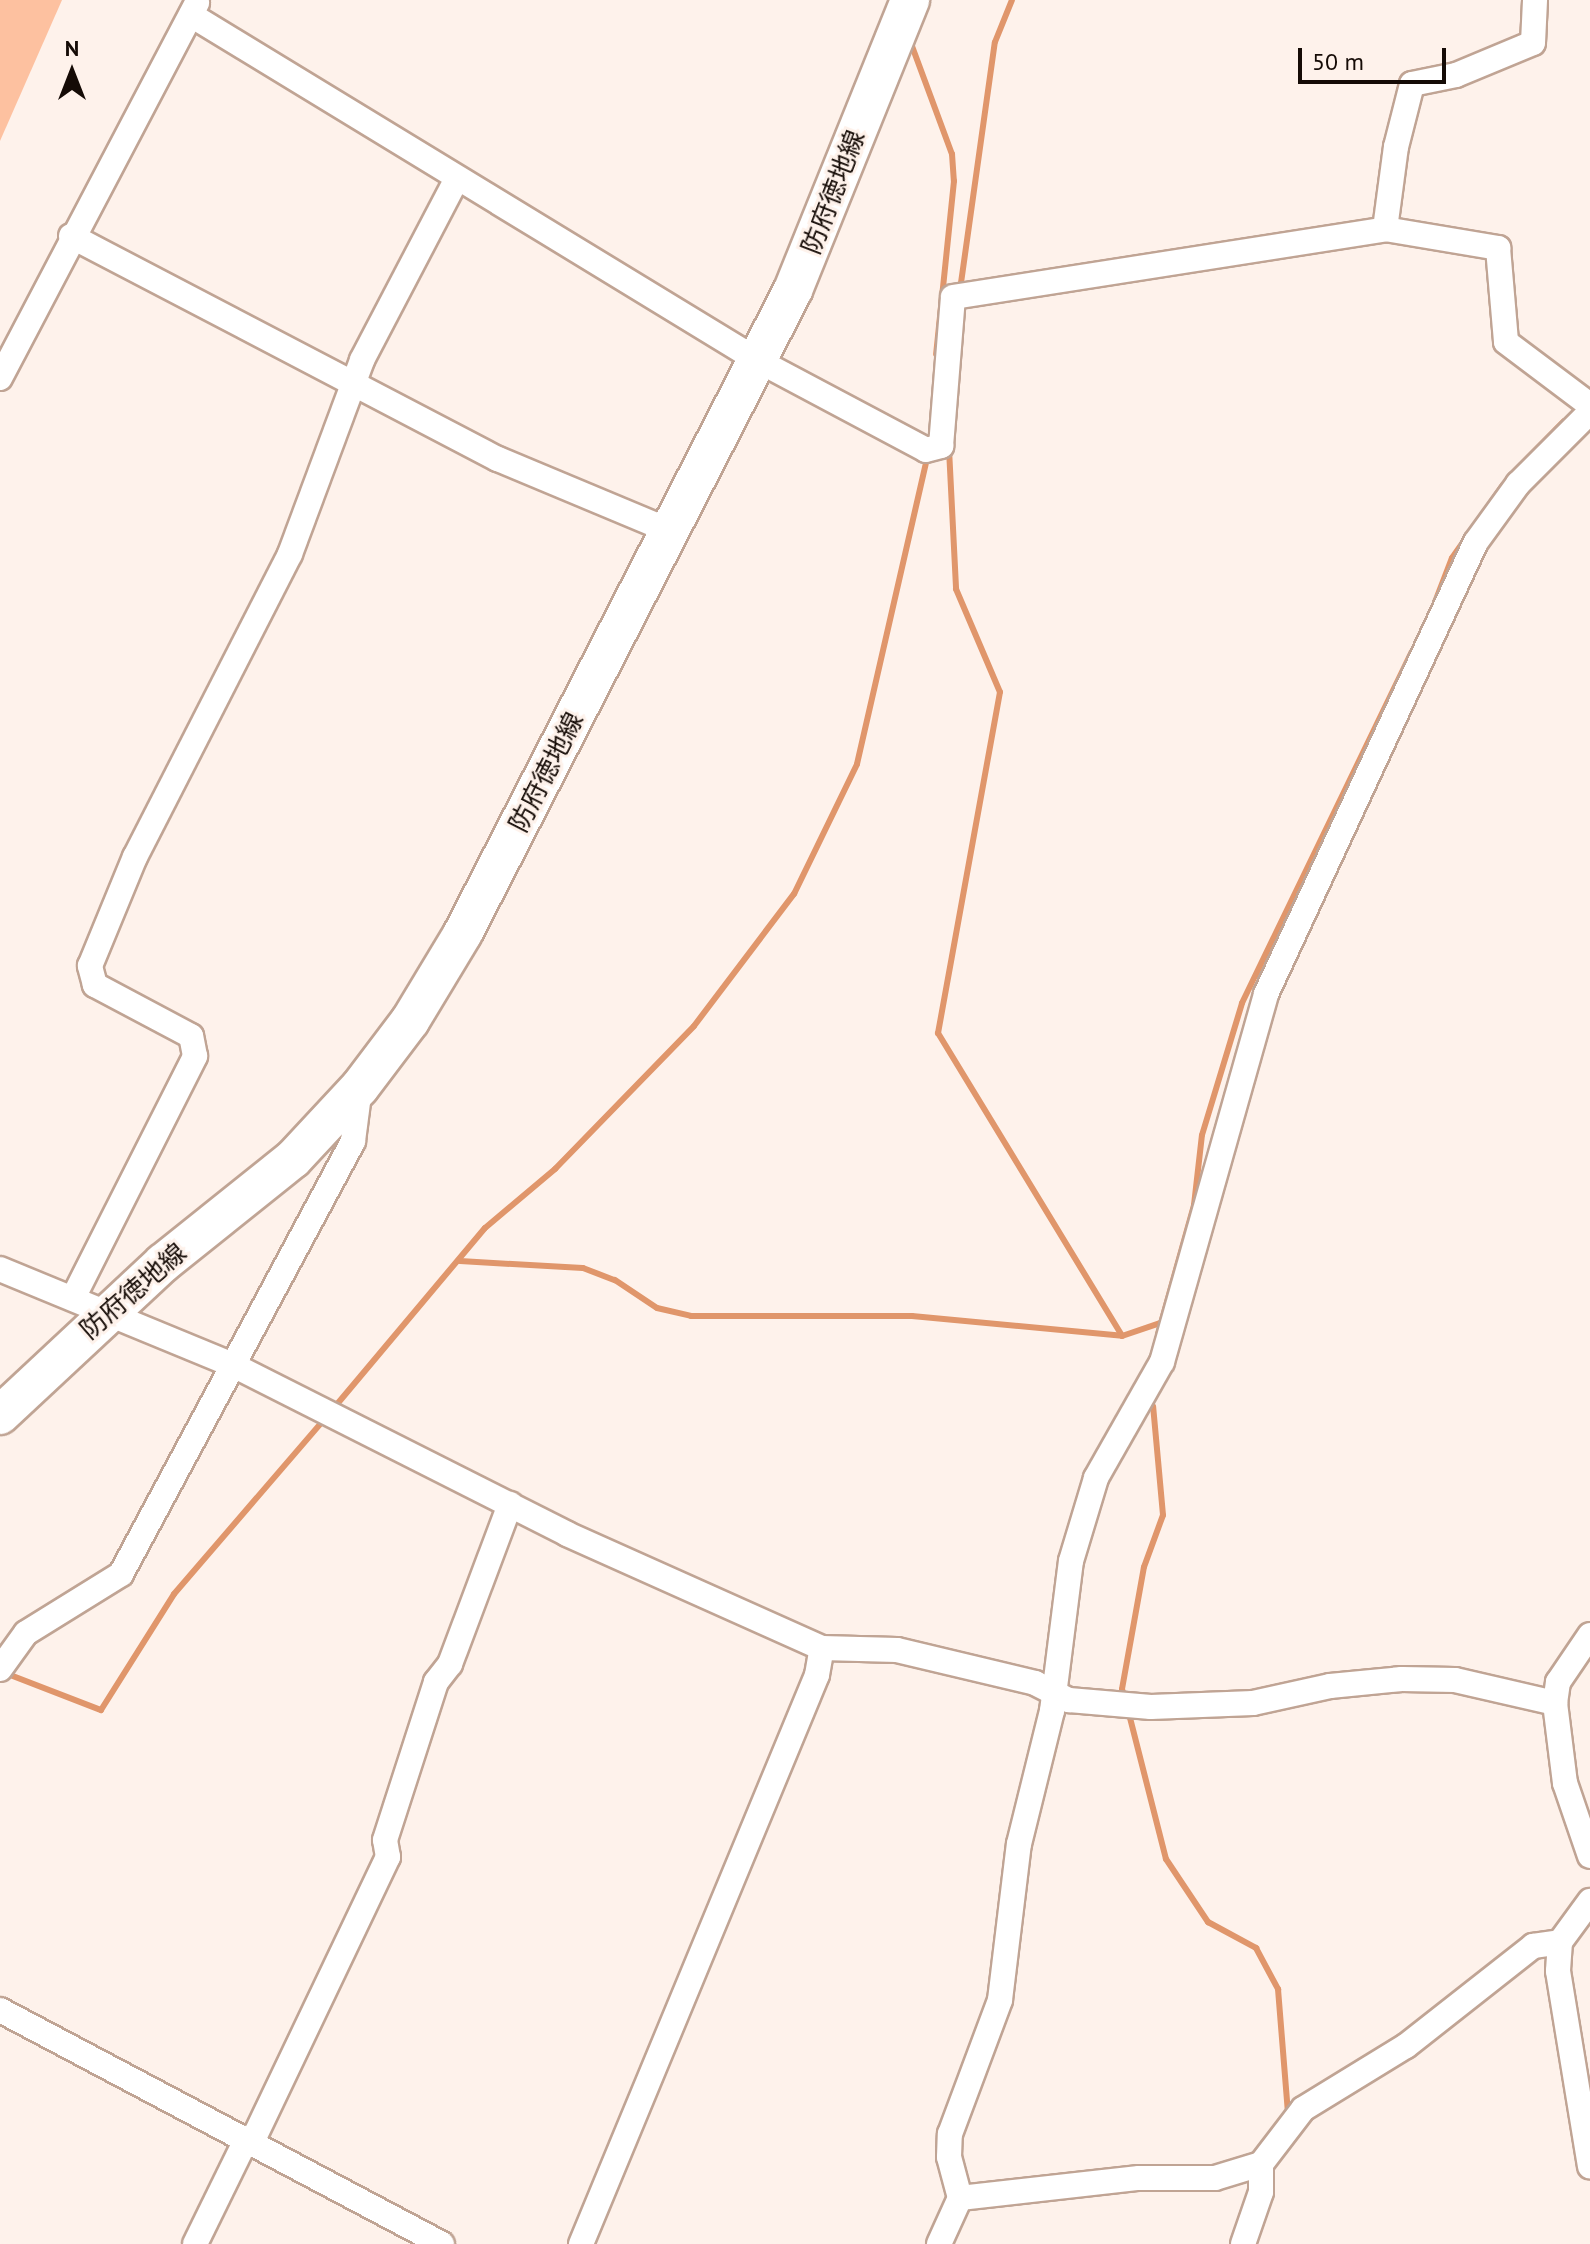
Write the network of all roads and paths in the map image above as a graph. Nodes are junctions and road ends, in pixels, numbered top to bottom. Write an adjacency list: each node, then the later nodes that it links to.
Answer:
1 (910, 0): 7 (main road, 防府徳地線)
2 (1535, 0): 5 (street)
3 (194, 7): 4 (street); 6 (street)
4 (457, 178): 7 (street); 9 (street)
5 (1385, 229): 7 (street); 10 (street)
6 (71, 236): 8 (street); 9 (street)
7 (757, 360): 11 (main road, 防府徳地線)
8 (0, 378)
9 (353, 385): 11 (street); 14 (street)
10 (1587, 404): 21 (street)
11 (670, 531): 12 (main road, 防府徳地線)
12 (360, 1087): 14 (main road, 防府徳地線); 15 (street)
13 (0, 1269): 14 (street)
14 (90, 1305): 15 (street); 16 (main road, 防府徳地線)
15 (233, 1365): 17 (street); 20 (street)
16 (0, 1415)
17 (510, 1504): 19 (street); 27 (street)
18 (1590, 1635): 22 (street)
19 (822, 1648): 21 (street); 33 (street)
20 (2, 1662)
21 (1055, 1692): 22 (street); 30 (street)
22 (1555, 1703): 23 (street)
23 (1590, 1856)
24 (1590, 1901): 25 (street)
25 (1560, 1942): 28 (street); 29 (street)
26 (0, 2010): 27 (street)
27 (250, 2140): 31 (street); 32 (street)
28 (1261, 2164): 30 (street); 35 (street)
29 (1590, 2166)
30 (960, 2198): 34 (street)
31 (195, 2244)
32 (442, 2244)
33 (581, 2244)
34 (939, 2244)
35 (1243, 2244)

